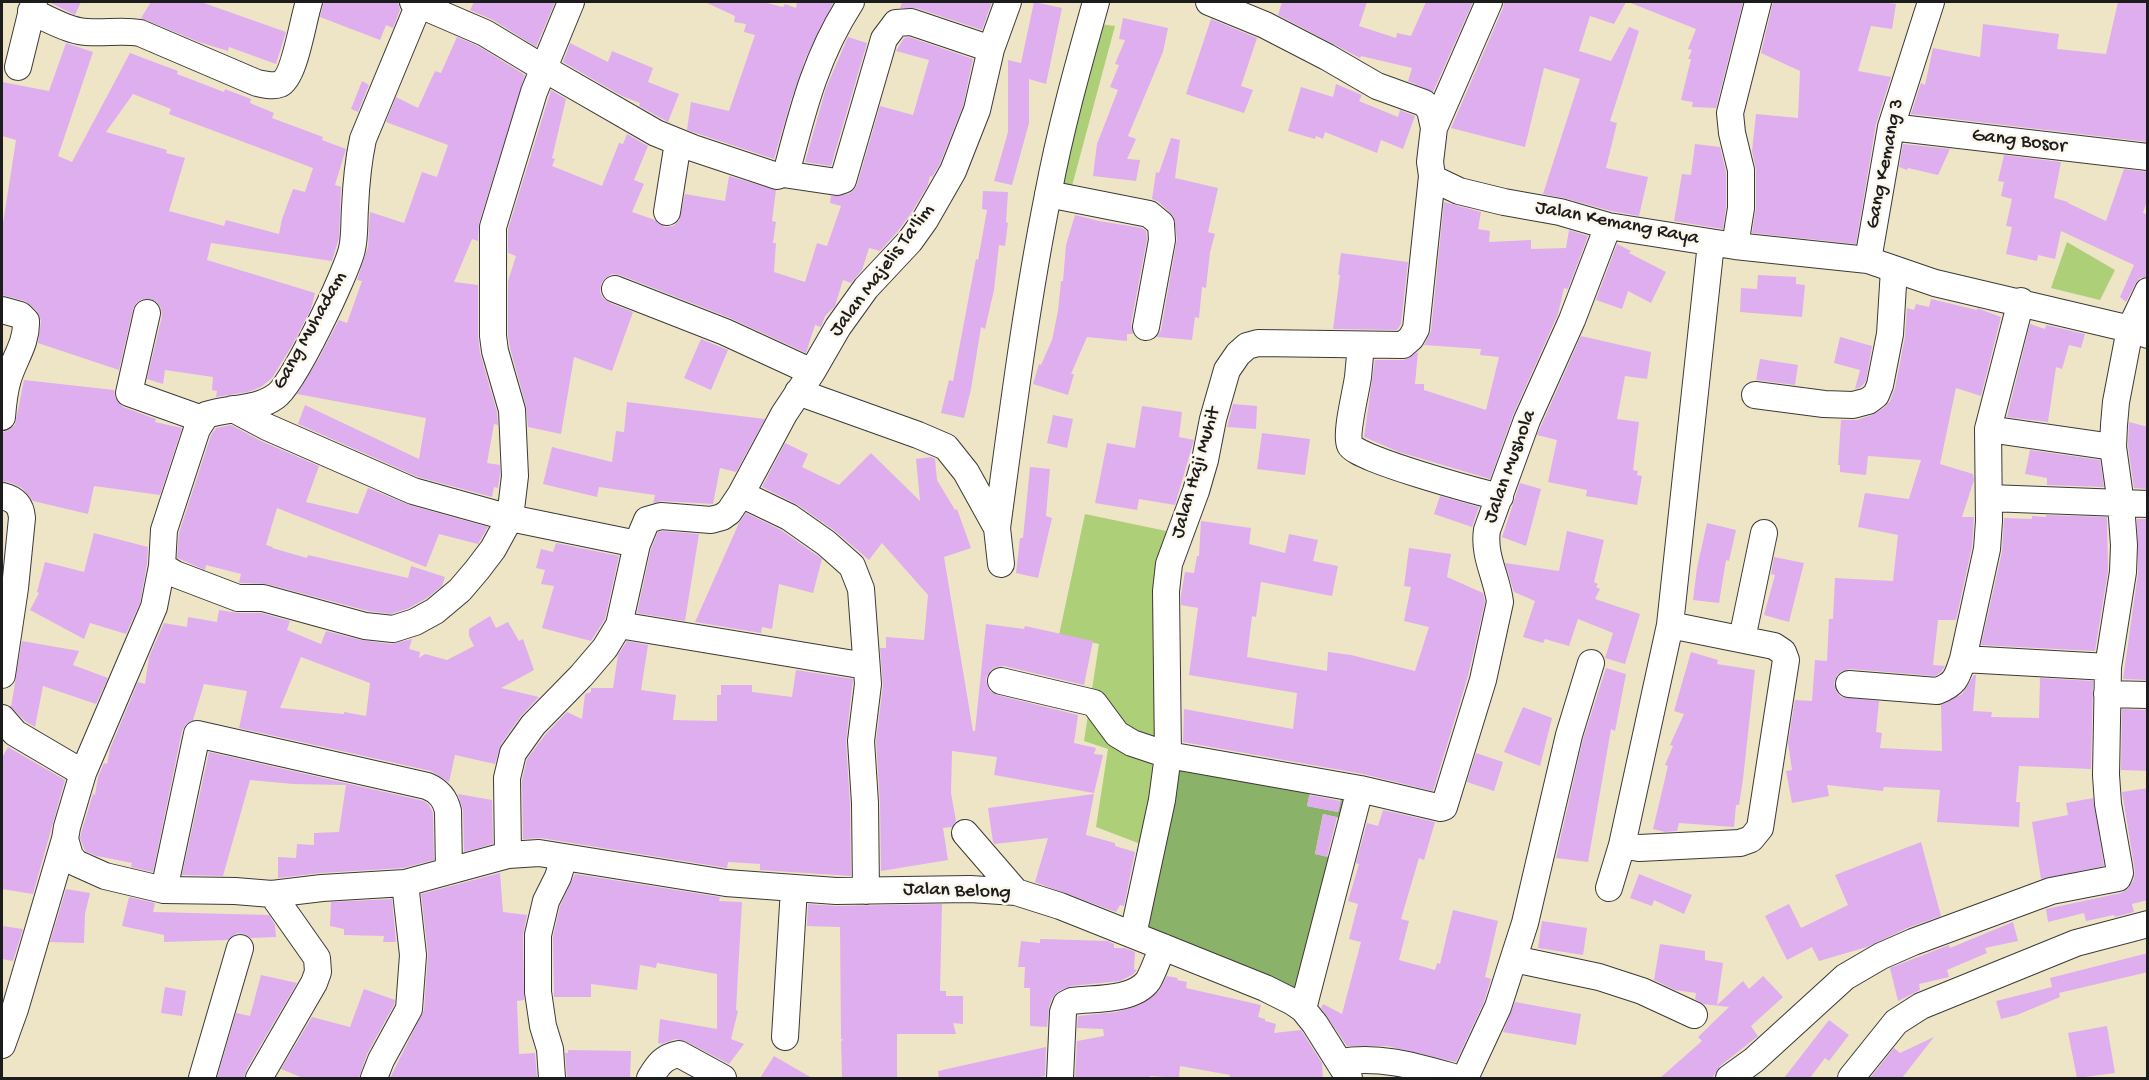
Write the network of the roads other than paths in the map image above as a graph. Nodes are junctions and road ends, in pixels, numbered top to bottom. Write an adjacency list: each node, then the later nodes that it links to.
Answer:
1 (309, 2): 11 (street)
2 (571, 2): 13 (street)
3 (850, 2): 19 (street)
4 (1008, 2): 12 (street, Jalan Majelis Ta'lim)
5 (1096, 2): 21 (street)
6 (1209, 2): 16 (street)
7 (1489, 2): 16 (street)
8 (1758, 2): 24 (street)
9 (1931, 2): 15 (street, Gang Kemang 3)
10 (416, 3): 13 (street); 37 (street, Gang Muhadam)
11 (33, 6): 14 (street)
12 (991, 49): 19 (street); 35 (street, Jalan Majelis Ta'lim)
13 (543, 68): 17 (street); 48 (street)
14 (9, 74)
15 (1891, 126): 18 (street, Gang Bosor); 25 (street, Gang Kemang 3)
16 (1434, 128): 20 (street)
17 (678, 142): 19 (street); 22 (street)
18 (2148, 157)
19 (783, 174)
20 (1432, 176): 23 (street, Jalan Kemang Raya); 34 (street, Jalan Haji Muhit)
21 (1048, 194): 32 (street); 49 (street)
22 (667, 212)
23 (1608, 226): 24 (street, Jalan Kemang Raya); 44 (street, Jalan Mushola)
24 (1723, 244): 25 (street, Jalan Kemang Raya); 55 (street)
25 (1868, 260): 26 (street, Jalan Kemang Raya)
26 (1894, 269): 29 (street, Jalan Kemang Raya); 36 (street)
27 (615, 289): 35 (street)
28 (2148, 291): 33 (street)
29 (2021, 301): 33 (street, Jalan Kemang Raya); 40 (street)
30 (2, 310): 38 (street)
31 (147, 313): 39 (street)
32 (1146, 327)
33 (2139, 332): 41 (street)
34 (1361, 345): 44 (street); 67 (street, Jalan Haji Muhit)
35 (805, 382): 42 (street, Jalan Majelis Ta'lim); 49 (street)
36 (1755, 394)
37 (233, 410): 39 (street, Gang Muhadam); 48 (street)
38 (2, 417)
39 (202, 419): 53 (street)
40 (1988, 429): 41 (street); 45 (street)
41 (2114, 447): 46 (street)
42 (741, 494): 51 (street, Jalan Majelis Ta'lim); 59 (street)
43 (2, 496): 61 (street)
44 (1500, 498): 69 (street, Jalan Mushola)
45 (1989, 498): 46 (street); 57 (street)
46 (2121, 504): 47 (street); 60 (street)
47 (2148, 504)
48 (510, 518): 51 (street); 53 (street)
49 (997, 528): 52 (street)
50 (1764, 533): 56 (street)
51 (637, 544): 54 (street)
52 (1001, 564)
53 (162, 566): 68 (street)
54 (619, 625): 59 (street); 73 (street)
55 (1670, 625): 56 (street); 72 (street)
56 (1742, 639): 72 (street)
57 (1963, 659): 60 (street); 63 (street)
58 (1591, 663): 87 (street)
59 (866, 666): 80 (street)
60 (2108, 667): 64 (street)
61 (2, 675)
62 (1001, 681): 67 (street)
63 (1850, 684)
64 (2107, 694): 65 (street); 102 (street)
65 (2148, 695)
66 (6, 734): 68 (street)
67 (1168, 755): 69 (street); 84 (street, Jalan Haji Muhit)
68 (83, 773): 71 (street)
69 (1360, 789): 88 (street)
70 (965, 833): 81 (street)
71 (65, 839): 79 (street, Jalan Belong); 91 (street)
72 (1622, 845): 78 (street)
73 (508, 855): 74 (street, Jalan Belong); 75 (street, Jalan Belong)
74 (564, 857): 77 (street, Jalan Belong); 96 (street)
75 (449, 871): 76 (street, Jalan Belong); 79 (street)
76 (405, 883): 82 (street, Jalan Belong); 95 (street)
77 (794, 888): 80 (street, Jalan Belong); 90 (street)
78 (1609, 888)
79 (164, 890): 82 (street, Jalan Belong)
80 (866, 891): 81 (street, Jalan Belong)
81 (1016, 892): 84 (street, Jalan Belong)
82 (272, 894): 94 (street)
83 (2148, 924): 103 (street)
84 (1133, 935): 85 (street, Jalan Belong)
85 (1163, 947): 88 (street, Jalan Belong); 99 (street)
86 (240, 948): 93 (street)
87 (1514, 959): 89 (street); 101 (street)
88 (1303, 1009): 92 (street, Jalan Belong)
89 (1694, 1015)
90 (785, 1037)
91 (2, 1046)
92 (1344, 1070): 100 (street)
93 (202, 1078)
94 (259, 1078)
95 (374, 1078)
96 (552, 1078)
97 (650, 1078): 98 (street)
98 (723, 1078)
99 (1060, 1078)
100 (1457, 1078)
101 (1465, 1078)
102 (1729, 1078)
103 (1851, 1078)

